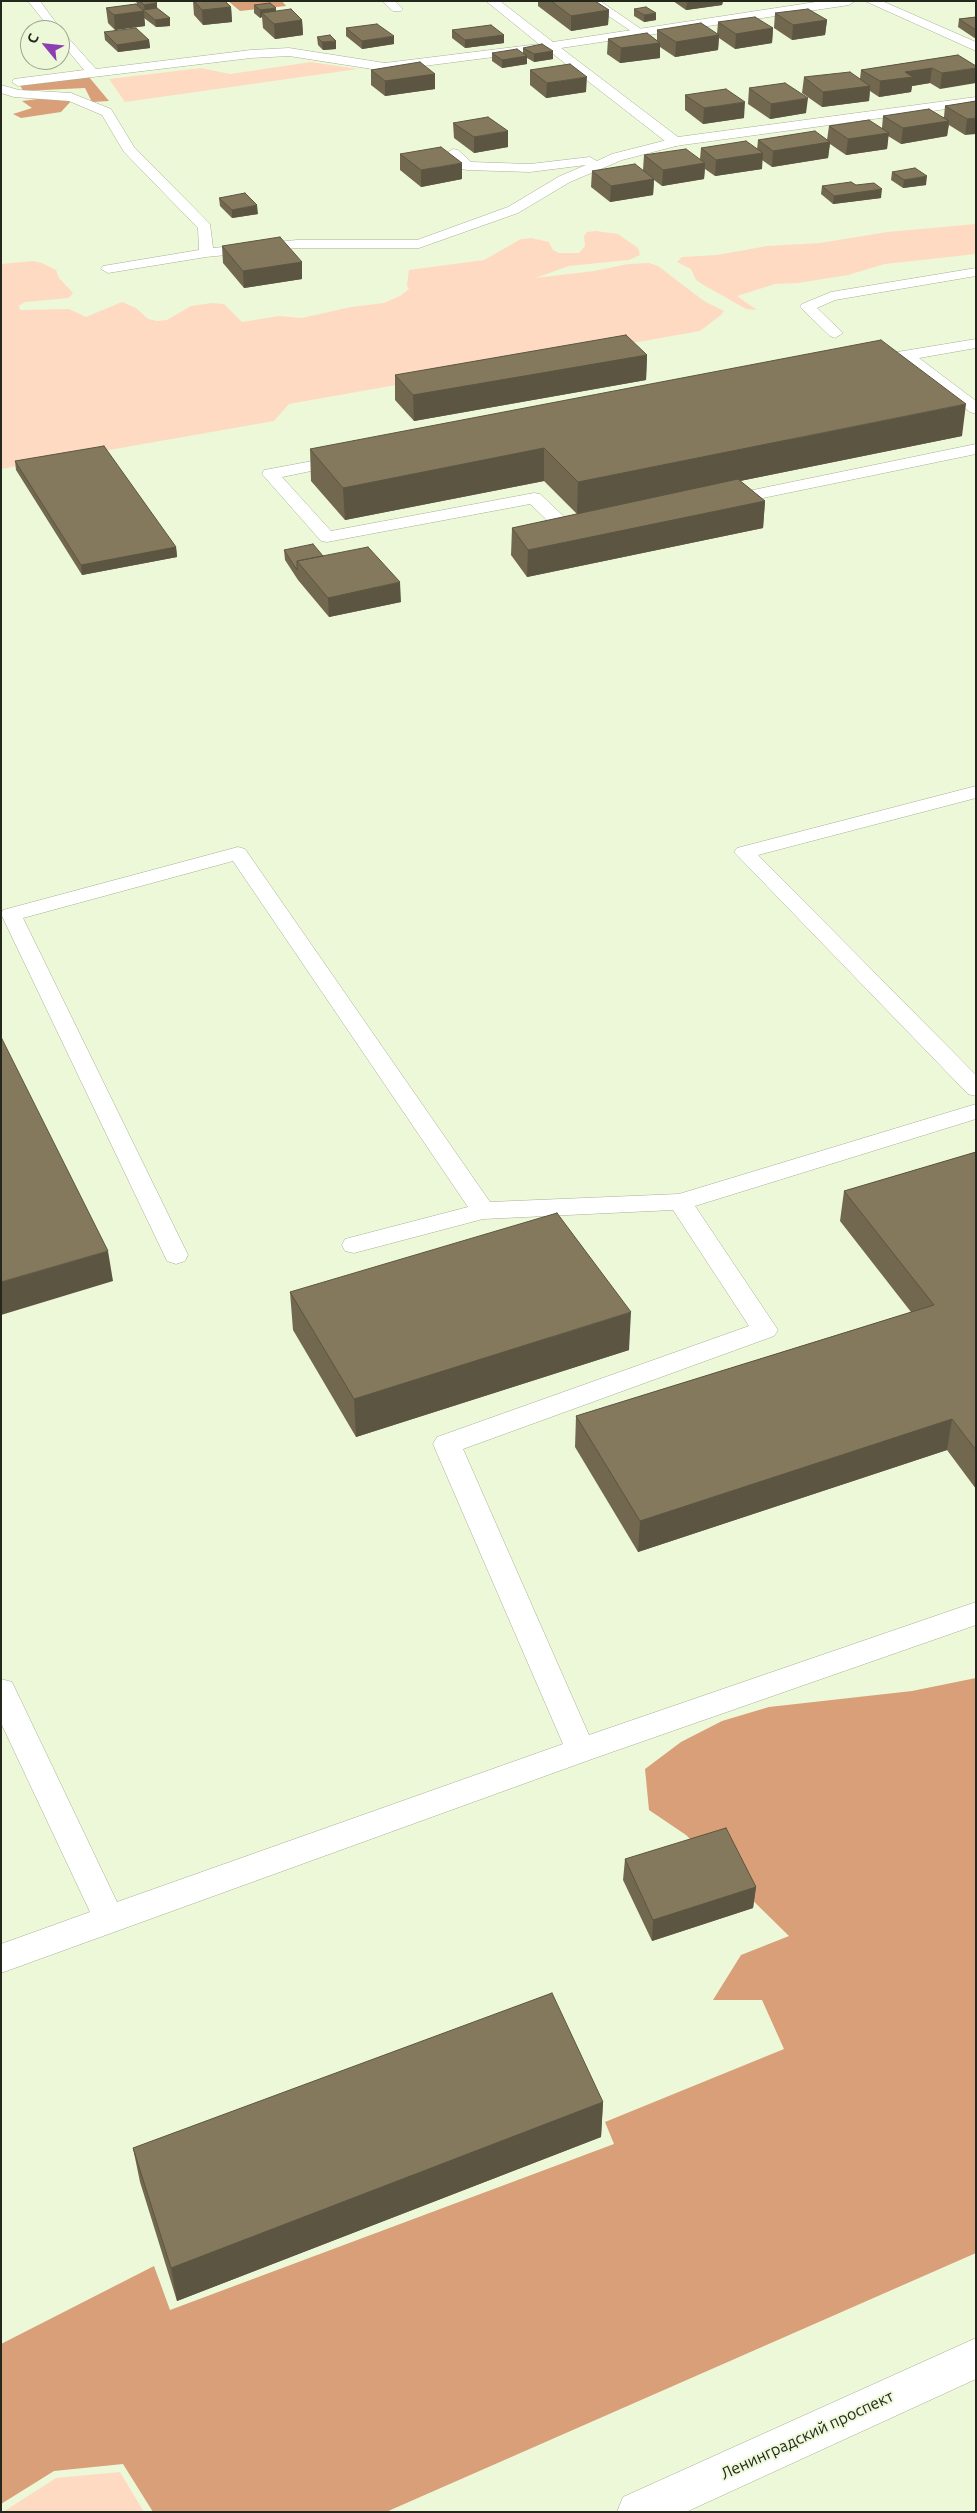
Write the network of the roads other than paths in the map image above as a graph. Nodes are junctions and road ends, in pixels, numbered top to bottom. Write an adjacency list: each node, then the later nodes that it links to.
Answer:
1 (34, 1): 8 (lane)
2 (388, 1): 7 (lane)
3 (492, 1): 11 (street)
4 (592, 1): 9 (lane)
5 (850, 1): 9 (street)
6 (871, 1): 12 (street)
7 (397, 9)
8 (49, 20)
9 (641, 33): 11 (street)
10 (70, 46): 14 (lane)
11 (552, 46): 13 (street); 18 (street)
12 (976, 47)
13 (385, 68): 14 (lane)
14 (93, 73): 15 (lane)
15 (1, 84)
16 (1, 88): 21 (lane)
17 (976, 101): 18 (street)
18 (675, 142): 20 (lane)
19 (453, 153): 20 (lane)
20 (617, 157): 21 (lane)
21 (206, 253): 22 (lane)
22 (108, 269)
23 (976, 272): 24 (lane)
24 (835, 332)
25 (976, 343): 26 (lane)
26 (906, 355): 27 (lane); 28 (lane)
27 (847, 366)
28 (976, 409)
29 (976, 449): 31 (lane)
30 (358, 458): 32 (lane)
31 (706, 504)
32 (600, 526)
33 (976, 792): 34 (lane)
34 (976, 1089)
35 (976, 1112): 36 (lane)
36 (680, 1202): 37 (lane); 42 (lane)
37 (483, 1211): 38 (lane); 39 (lane)
38 (354, 1245)
39 (176, 1255)
40 (976, 1613): 42 (lane)
41 (1, 1691): 43 (lane)
42 (581, 1750): 43 (lane)
43 (109, 1918): 44 (lane)
44 (1, 1960)
45 (976, 2358): 46 (street, Ленинградский проспект)
46 (638, 2512)

